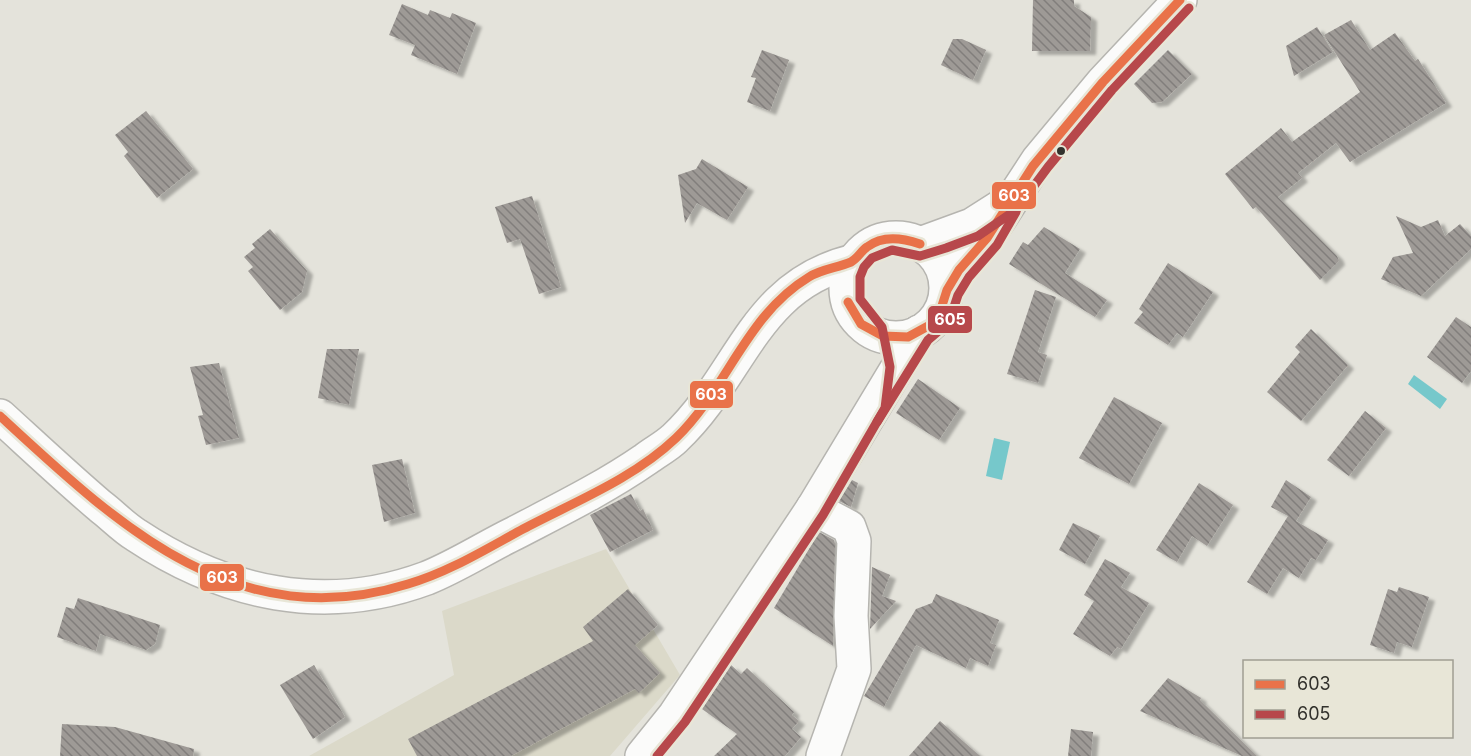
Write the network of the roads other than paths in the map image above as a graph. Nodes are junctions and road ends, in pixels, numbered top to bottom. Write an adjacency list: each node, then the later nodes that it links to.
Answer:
1 (1180, 0): 2 (main road)
2 (1009, 201): 3 (main road); 5 (main road)
3 (921, 244): 4 (main road); 5 (main road)
4 (854, 261): 6 (main road); 7 (main road)
5 (947, 290): 9 (main road)
6 (848, 302): 7 (main road); 8 (main road)
7 (767, 314): 11 (main road)
8 (871, 332): 9 (main road); 10 (main road)
9 (919, 332): 10 (main road)
10 (874, 403): 12 (main road)
11 (0, 416)
12 (813, 508): 13 (main road); 14 (main road)
13 (642, 756)
14 (824, 756)

